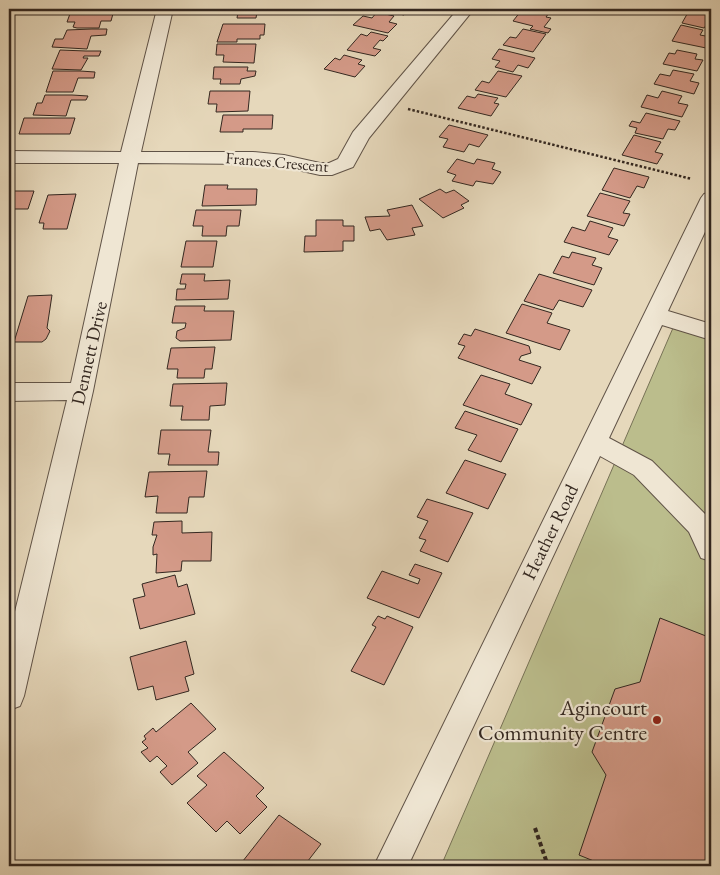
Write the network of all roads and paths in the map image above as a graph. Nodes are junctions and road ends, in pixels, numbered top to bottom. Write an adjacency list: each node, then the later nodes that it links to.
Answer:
1 (166, 9): 4 (street, Dennett Drive)
2 (466, 9): 3 (street, Frances Crescent)
3 (387, 103): 4 (street, Frances Crescent); 6 (path)
4 (130, 156): 5 (street, Frances Crescent); 10 (street, Dennett Drive)
5 (9, 157)
6 (692, 179)
7 (711, 198): 8 (street, Heather Road)
8 (655, 315): 9 (street); 12 (street, Heather Road)
9 (711, 332)
10 (81, 391): 11 (street); 14 (street, Dennett Drive)
11 (9, 392)
12 (594, 441): 13 (street); 16 (street, Heather Road)
13 (711, 550)
14 (9, 696)
15 (535, 828): 17 (path)
16 (390, 866)
17 (548, 866)

